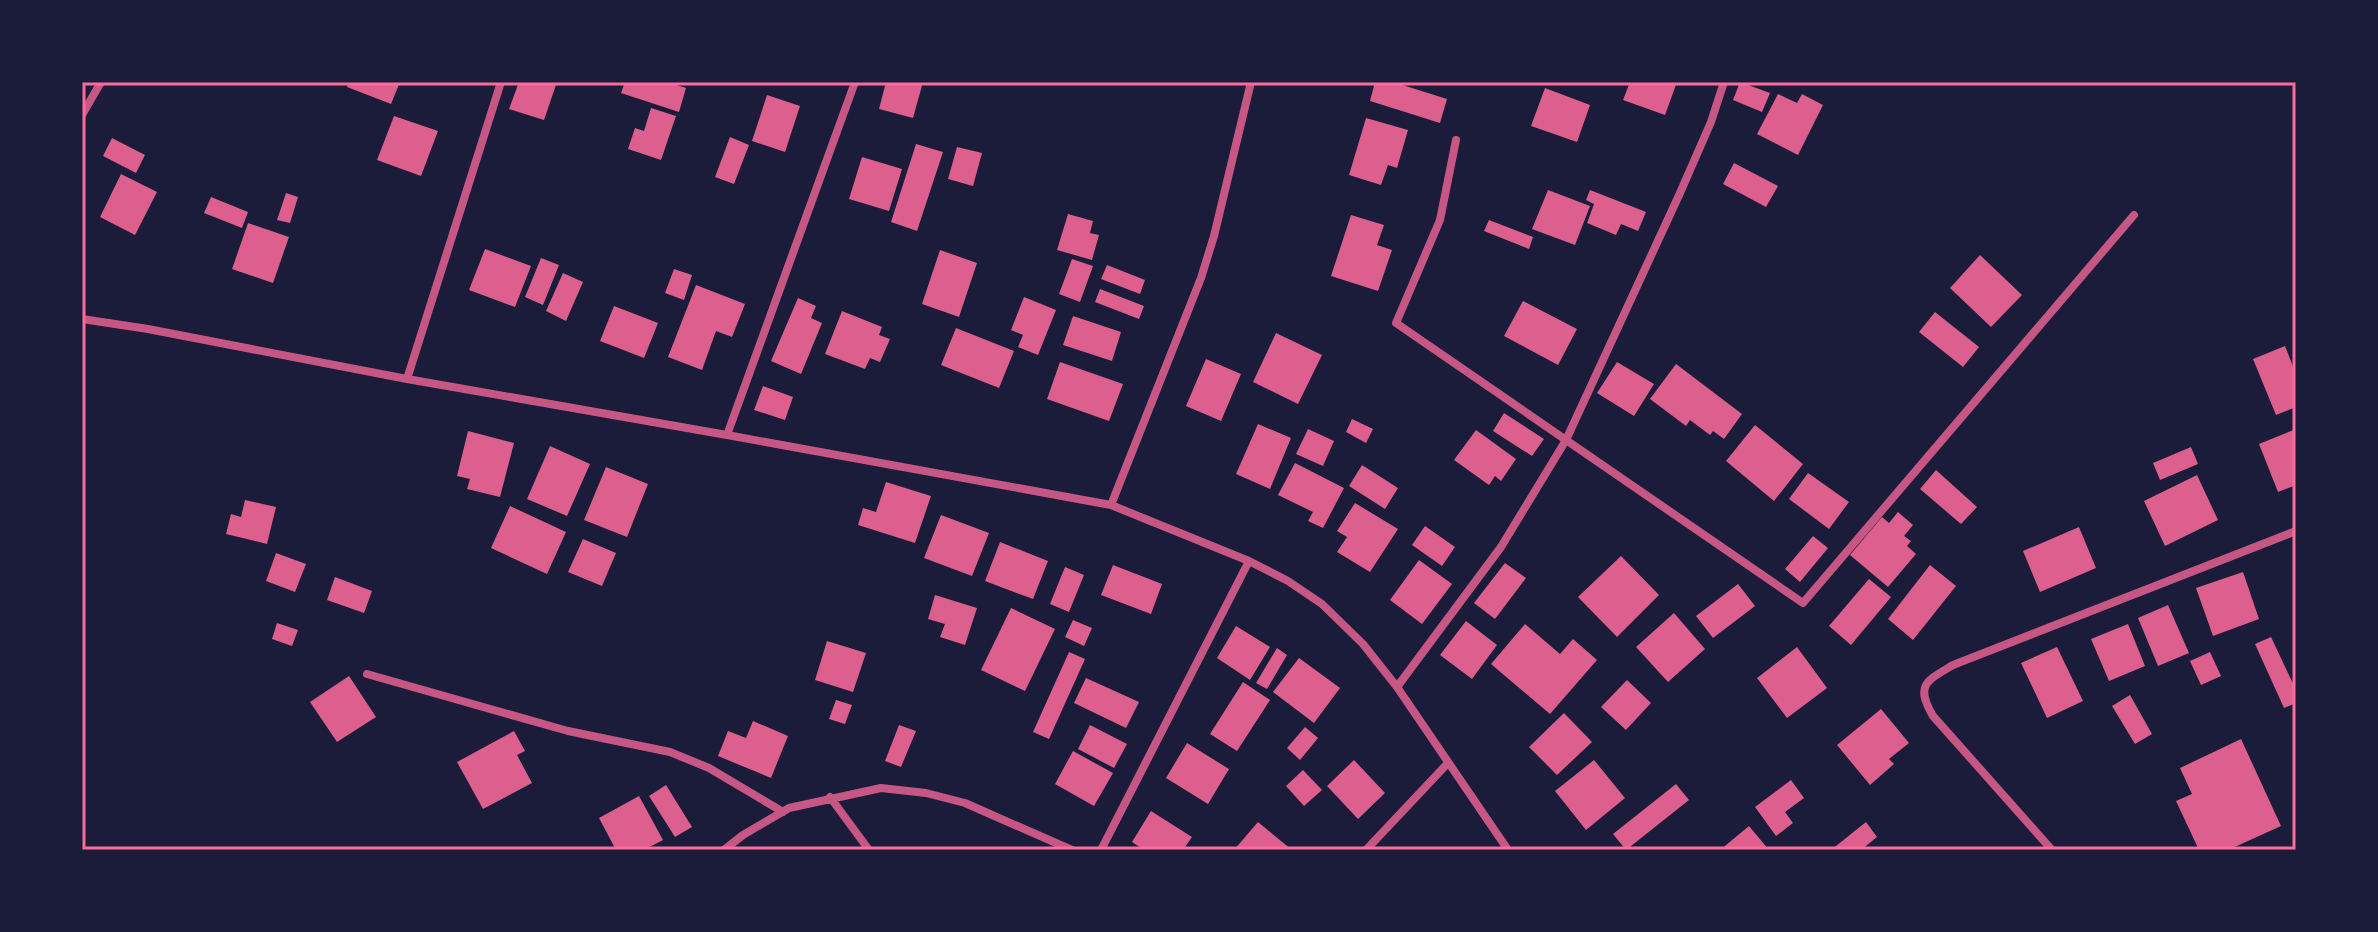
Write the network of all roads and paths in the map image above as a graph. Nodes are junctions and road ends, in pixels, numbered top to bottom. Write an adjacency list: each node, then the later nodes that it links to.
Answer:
1 (101, 82): 6 (street)
2 (501, 82): 10 (street)
3 (855, 82): 11 (street)
4 (1251, 82): 13 (street)
5 (1724, 82): 12 (street)
6 (82, 115)
7 (1456, 140): 12 (street)
8 (2134, 215): 12 (street)
9 (82, 319): 10 (street)
10 (407, 379): 11 (street)
11 (727, 435): 13 (street)
12 (1566, 440): 17 (street)
13 (1111, 505): 15 (street)
14 (2296, 531): 27 (street)
15 (1249, 561): 17 (street); 24 (street)
16 (367, 674): 20 (street)
17 (1397, 687): 18 (street)
18 (1448, 763): 25 (street); 26 (street)
19 (830, 797): 20 (street); 22 (street); 23 (street)
20 (783, 812): 21 (street)
21 (724, 850)
22 (869, 850)
23 (1072, 850)
24 (1101, 850)
25 (1366, 850)
26 (1508, 850)
27 (2052, 850)

